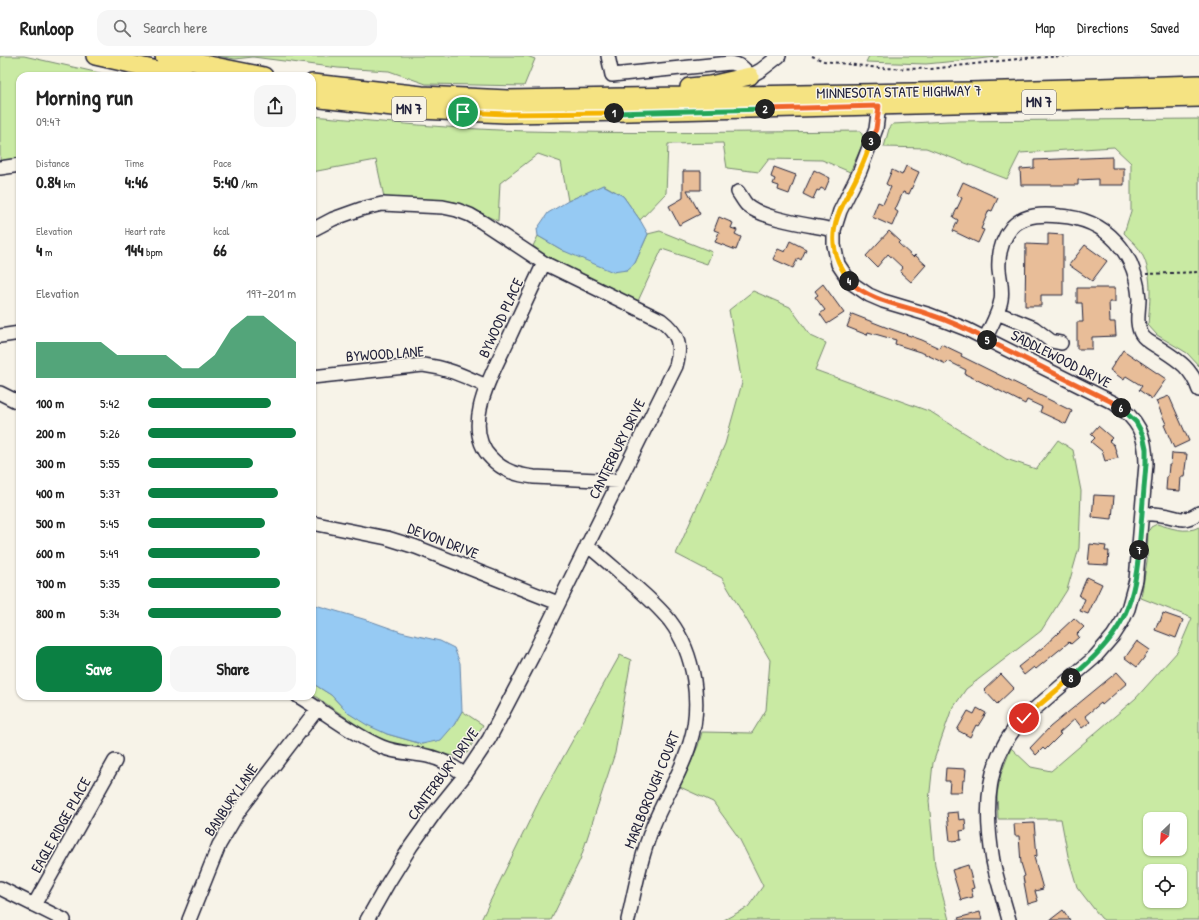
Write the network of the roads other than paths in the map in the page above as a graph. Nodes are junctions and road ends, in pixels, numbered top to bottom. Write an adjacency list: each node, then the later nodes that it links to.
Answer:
1 (95, 56): 5 (main road)
2 (164, 56): 6 (main road)
3 (608, 56): 7 (street)
4 (779, 56): 7 (street)
5 (166, 72)
6 (244, 72)
7 (750, 76): 11 (main road)
8 (316, 83): 11 (main road, MINNESOTA STATE HIGHWAY 7 / MN 7)
9 (1199, 84): 11 (main road, MINNESOTA STATE HIGHWAY 7 / MN 7)
10 (316, 98): 13 (main road, MINNESOTA STATE HIGHWAY 7 / MN 7)
11 (629, 98)
12 (1199, 98): 13 (main road, MINNESOTA STATE HIGHWAY 7 / MN 7)
13 (879, 106): 18 (street, SADDLEWOOD DRIVE)
14 (16, 166): 15 (street)
15 (0, 168)
16 (738, 192): 18 (street)
17 (316, 228): 19 (street, CANTERBURY DRIVE)
18 (834, 230): 23 (street, SADDLEWOOD DRIVE)
19 (544, 263): 26 (street, BYWOOD PLACE); 30 (street, CANTERBURY DRIVE)
20 (997, 313): 23 (street); 24 (street); 27 (street)
21 (16, 334): 22 (street)
22 (0, 336)
23 (985, 339): 31 (street, SADDLEWOOD DRIVE)
24 (1061, 344)
25 (316, 377): 26 (street, BYWOOD LANE)
26 (486, 386): 30 (street)
27 (1199, 390)
28 (0, 393): 29 (street)
29 (16, 401)
30 (619, 481): 34 (street, CANTERBURY DRIVE)
31 (1142, 513): 32 (street); 46 (street, SADDLEWOOD DRIVE)
32 (1199, 513)
33 (316, 524): 35 (street, DEVON DRIVE)
34 (587, 545): 35 (street, CANTERBURY DRIVE); 45 (street, MARLBOROUGH COURT)
35 (558, 603): 39 (street, CANTERBURY DRIVE)
36 (305, 700): 37 (street)
37 (318, 708): 39 (street); 43 (street, BANBURY LANE)
38 (115, 761): 41 (street, EAGLE RIDGE PLACE)
39 (465, 774): 44 (street, CANTERBURY DRIVE)
40 (0, 888): 41 (street)
41 (34, 906): 42 (street)
42 (64, 920)
43 (189, 920)
44 (367, 920)
45 (628, 920)
46 (1009, 920)

